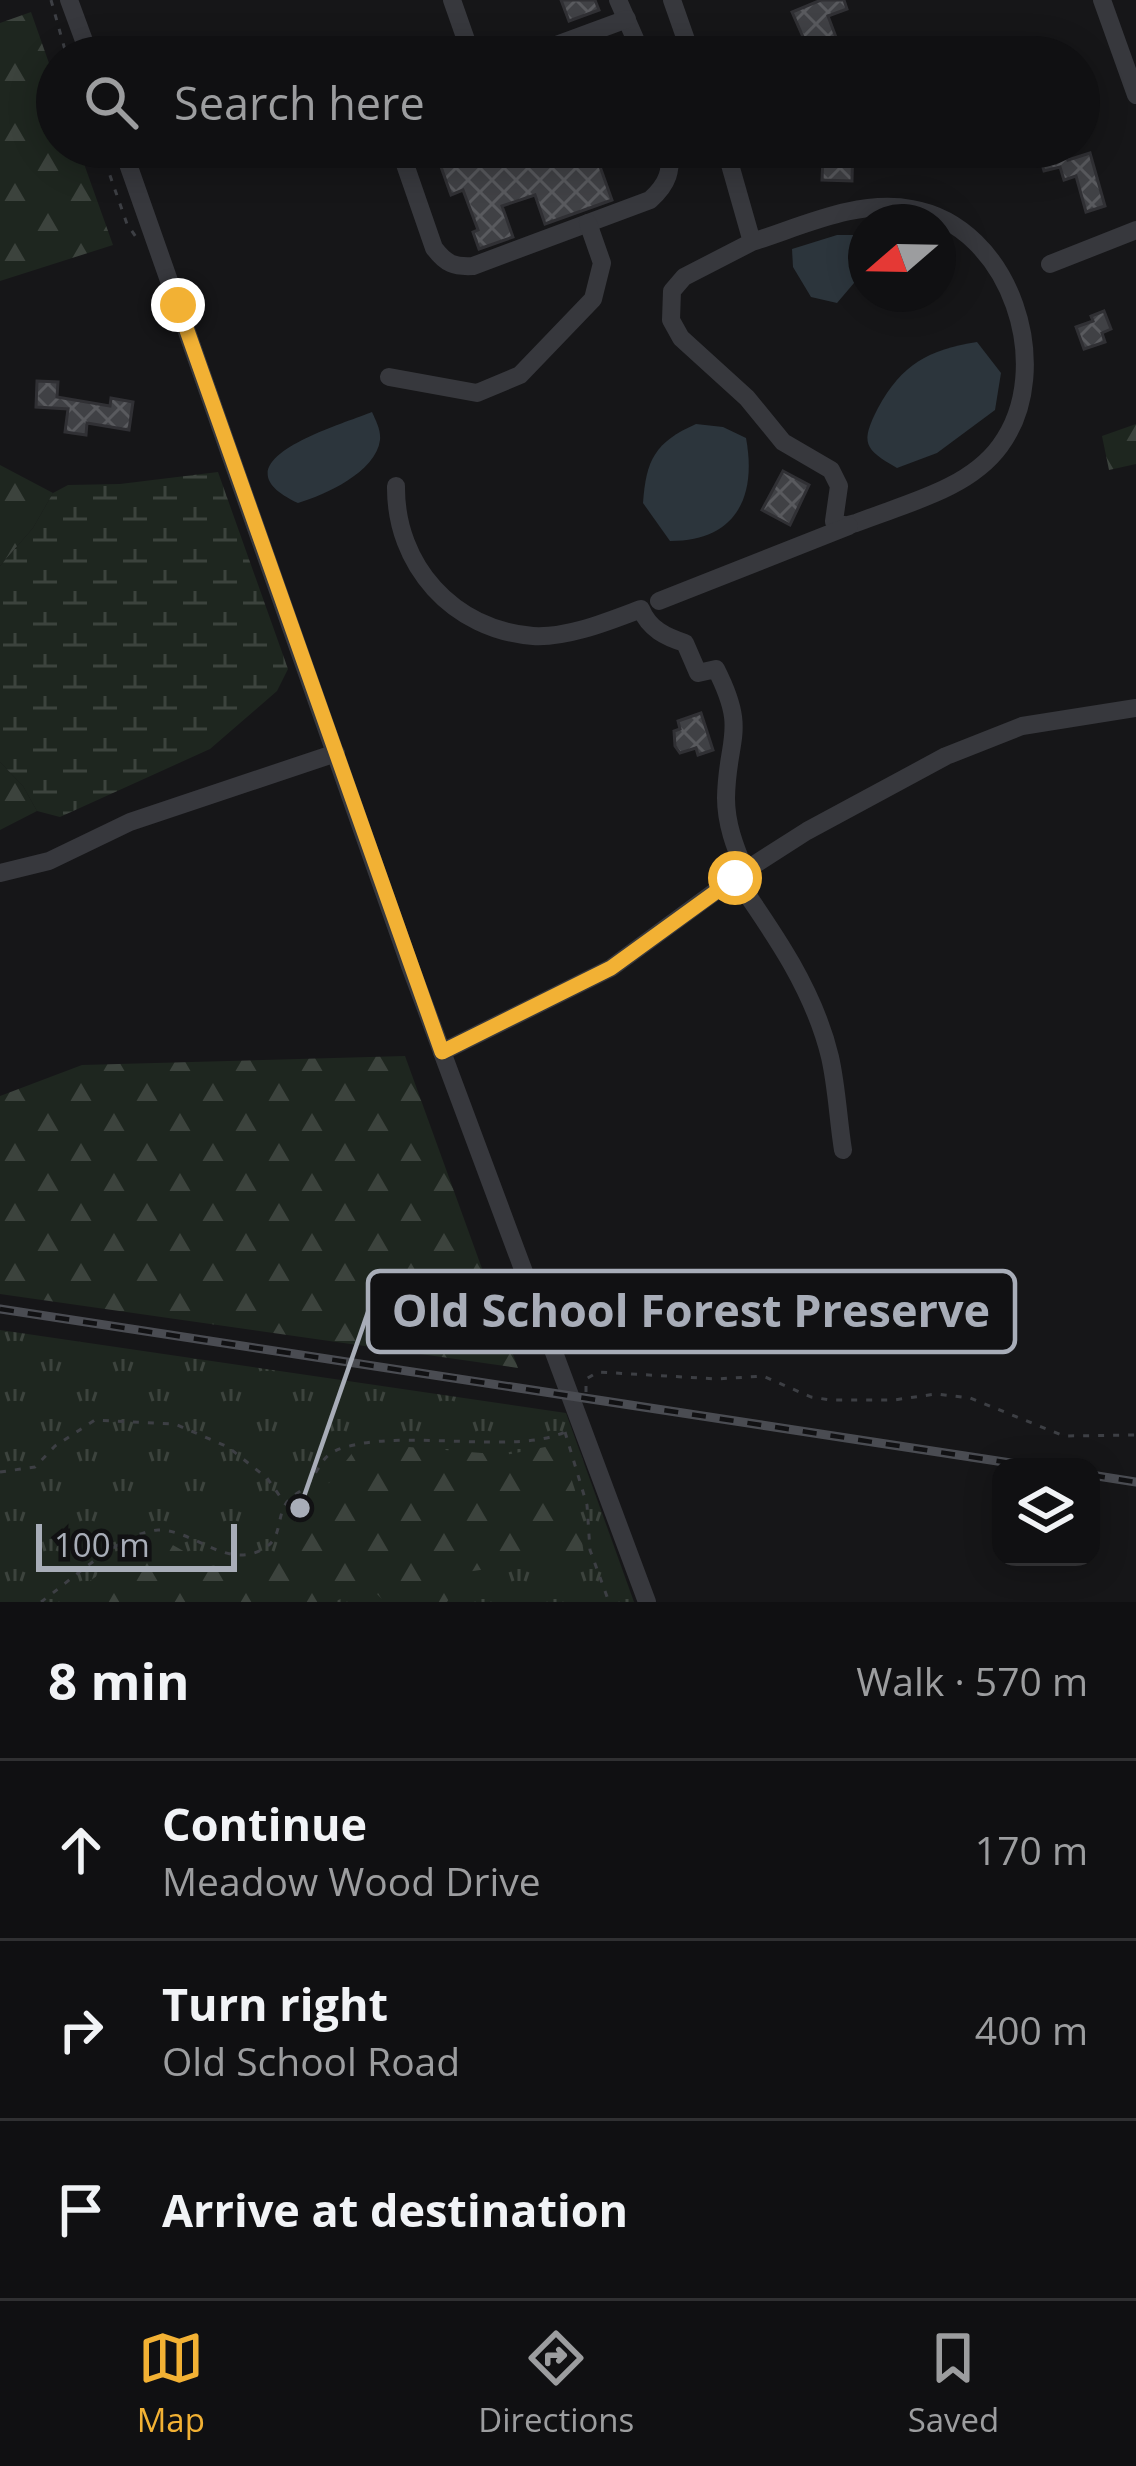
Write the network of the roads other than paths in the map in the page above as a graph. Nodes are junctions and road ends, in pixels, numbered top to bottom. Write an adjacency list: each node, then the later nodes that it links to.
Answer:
1 (69, 0): 7 (street)
2 (452, 0): 8 (street)
3 (618, 0): 6 (street)
4 (672, 0): 11 (street)
5 (1102, 0): 12 (street)
6 (626, 19): 9 (street); 10 (street)
7 (82, 36)
8 (465, 36)
9 (580, 36)
10 (634, 36)
11 (685, 36)
12 (1136, 95)
13 (129, 168): 26 (street)
14 (406, 168): 17 (street)
15 (671, 168): 17 (street)
16 (733, 168): 19 (street)
17 (588, 223): 21 (street)
18 (1136, 230): 20 (street)
19 (752, 242): 23 (street); 23 (street)
20 (1051, 264)
21 (389, 376)
22 (396, 486): 28 (street)
23 (856, 524): 24 (street)
24 (658, 601)
25 (1136, 708): 28 (street)
26 (336, 753): 27 (street); 29 (street)
27 (0, 873)
28 (740, 874): 29 (street); 30 (street)
29 (442, 1052): 31 (street)
30 (843, 1150)
31 (646, 1602)

